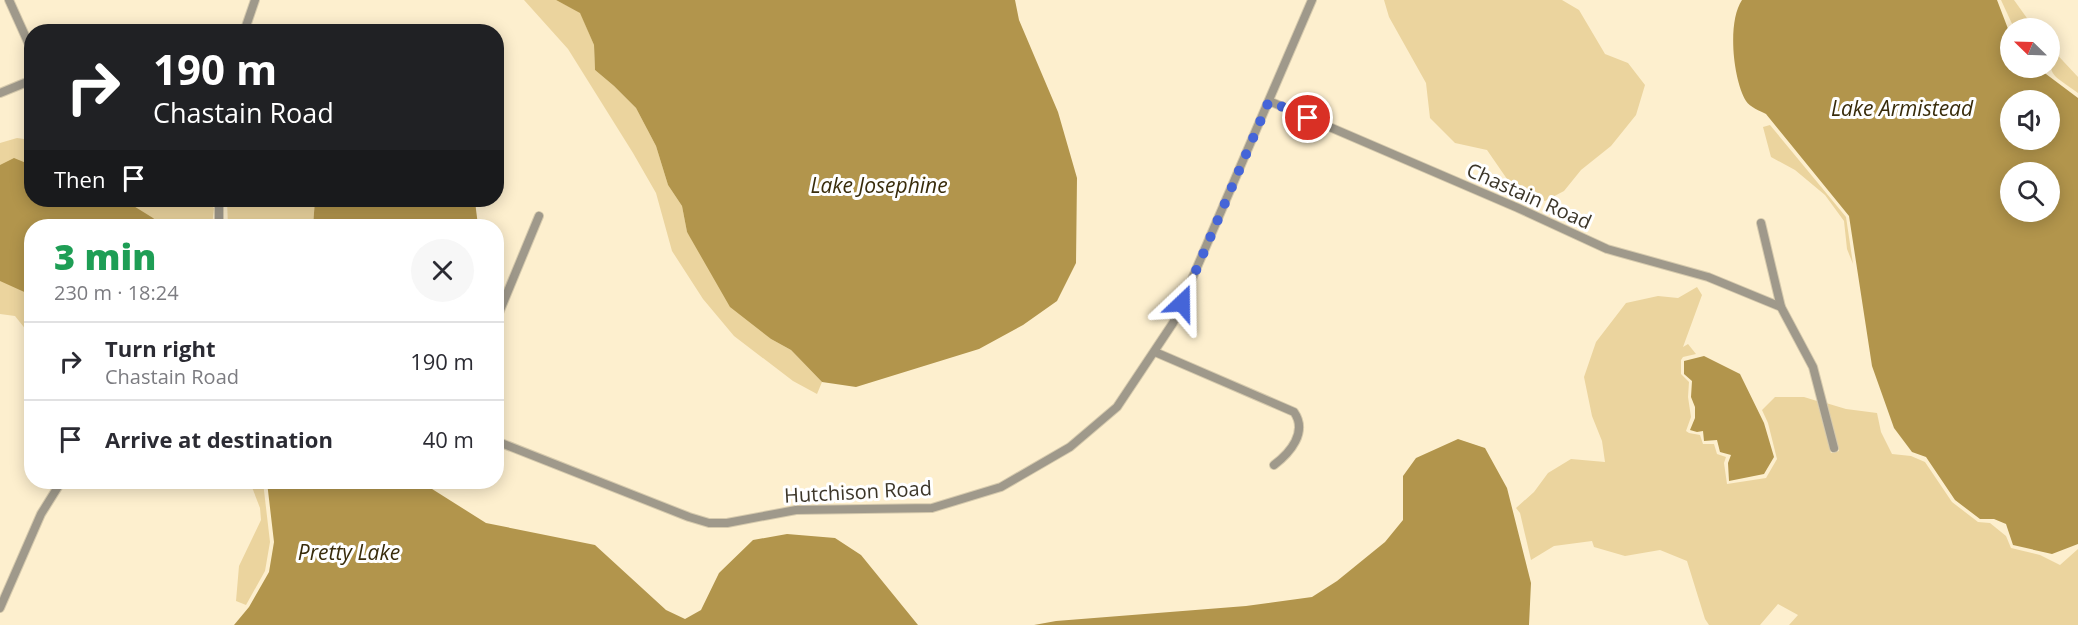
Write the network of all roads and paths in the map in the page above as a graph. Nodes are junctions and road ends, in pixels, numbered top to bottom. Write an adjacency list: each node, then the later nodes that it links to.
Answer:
1 (9, 0): 5 (street)
2 (255, 0): 4 (street)
3 (1312, 0): 8 (street, Hutchison Road)
4 (247, 24)
5 (24, 33)
6 (24, 83): 7 (street)
7 (0, 93)
8 (1269, 101): 12 (street, Chastain Road); 13 (street, Hutchison Road)
9 (539, 216): 11 (street)
10 (1761, 223): 12 (street)
11 (504, 301)
12 (1781, 307): 15 (street)
13 (1155, 352): 14 (street, Hutchison Road); 16 (street)
14 (504, 444)
15 (1834, 448)
16 (1274, 465)
17 (57, 489): 18 (street)
18 (0, 608)

